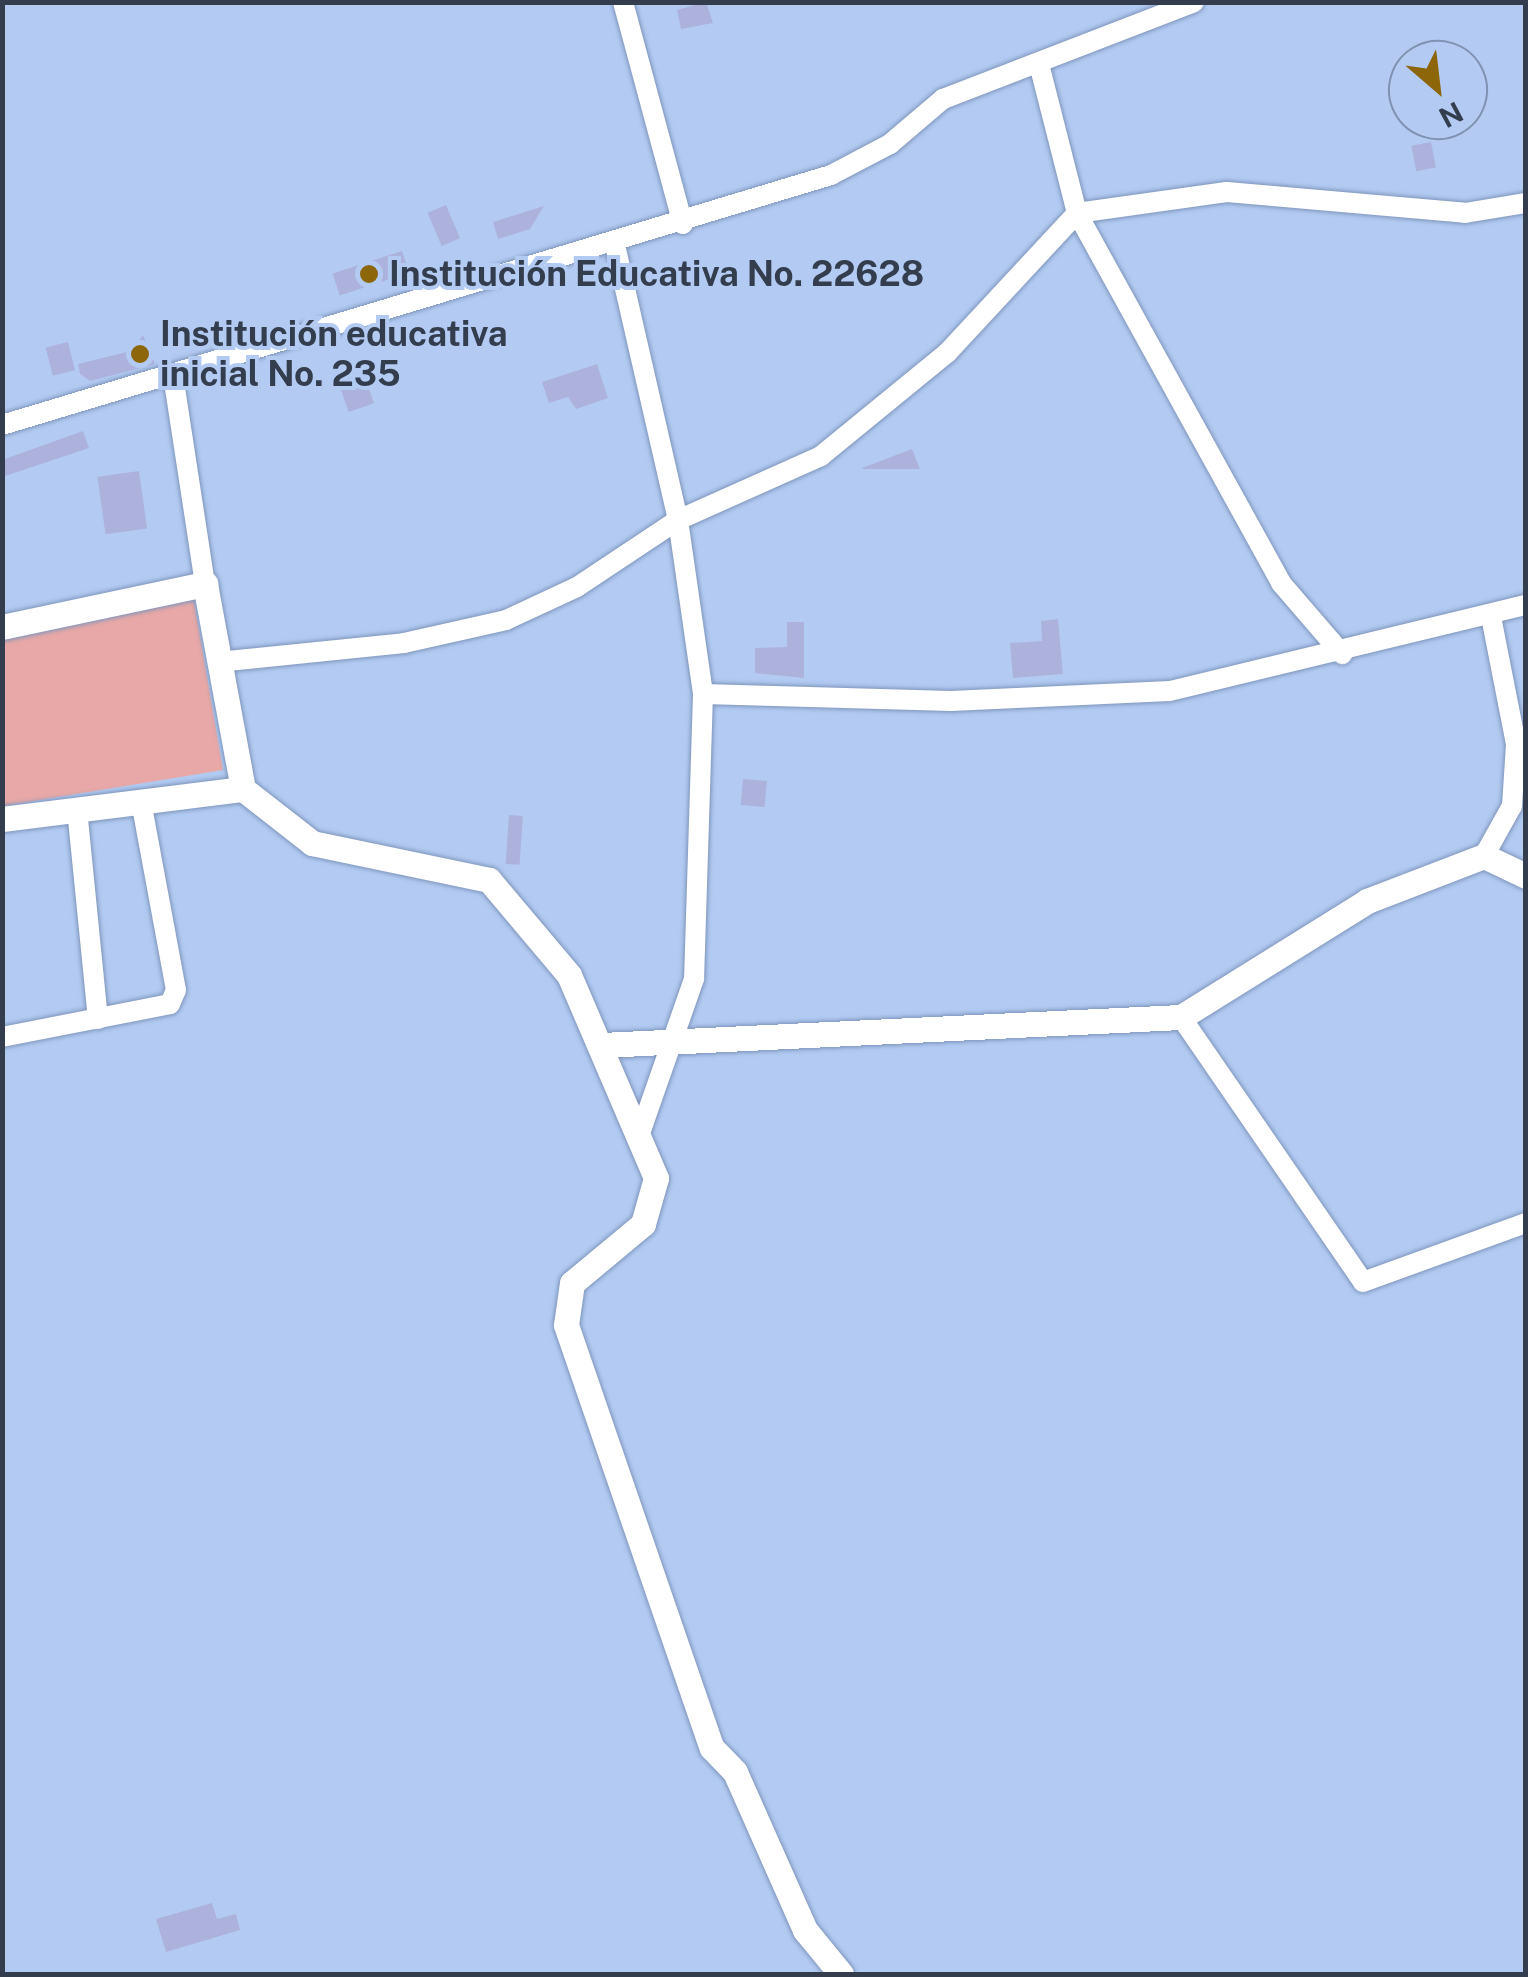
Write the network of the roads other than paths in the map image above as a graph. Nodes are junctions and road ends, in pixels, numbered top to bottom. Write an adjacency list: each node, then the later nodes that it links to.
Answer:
1 (623, 2): 6 (street)
2 (1194, 2): 3 (street)
3 (1040, 64): 5 (street); 6 (street)
4 (1526, 203): 5 (street)
5 (1077, 213): 10 (street); 15 (street)
6 (683, 224): 7 (street)
7 (616, 246): 8 (street); 10 (street)
8 (173, 376): 9 (street); 11 (street)
9 (2, 425)
10 (678, 520): 16 (street); 17 (street)
11 (206, 584): 14 (street); 16 (street)
12 (1526, 605): 13 (street)
13 (1490, 618): 15 (street); 22 (street)
14 (2, 627)
15 (1342, 654): 17 (street)
16 (218, 662): 18 (street)
17 (703, 694): 27 (street)
18 (243, 789): 19 (street); 28 (street)
19 (141, 802): 20 (street); 25 (street)
20 (77, 810): 21 (street); 25 (street)
21 (2, 819)
22 (1484, 856): 23 (street); 24 (street)
23 (1526, 876)
24 (1181, 1017): 27 (street); 30 (street)
25 (98, 1020): 26 (street)
26 (2, 1037)
27 (678, 1040): 28 (street); 29 (street)
28 (602, 1045): 29 (street)
29 (640, 1133): 31 (street)
30 (1526, 1223)
31 (841, 1974)

